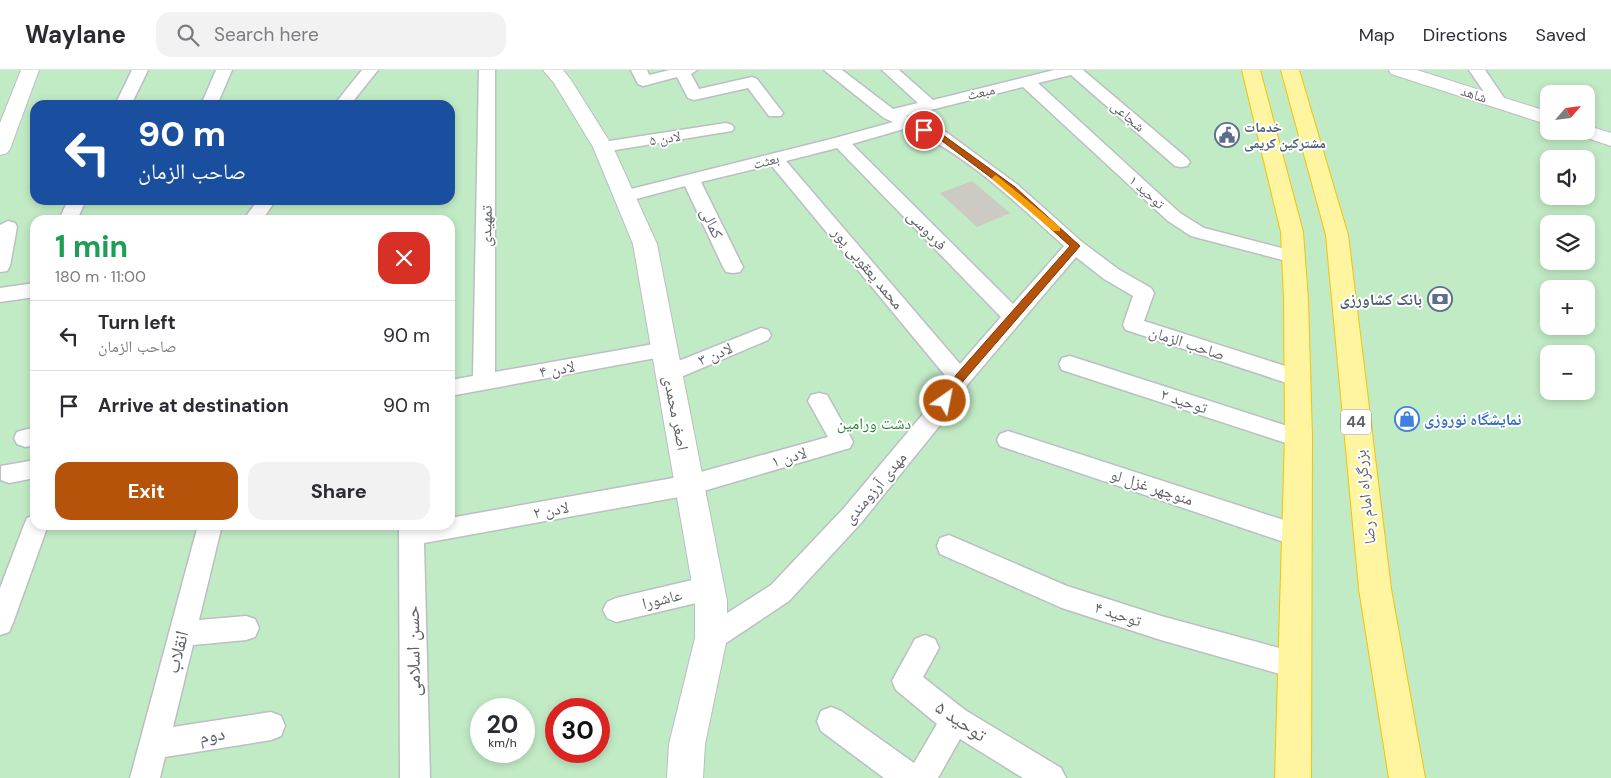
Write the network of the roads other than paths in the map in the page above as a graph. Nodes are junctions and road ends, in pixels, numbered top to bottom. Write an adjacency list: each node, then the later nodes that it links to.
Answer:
1 (30, 70): 32 (street)
2 (140, 70): 18 (street)
3 (224, 70): 19 (street)
4 (370, 70): 20 (street)
5 (487, 70): 52 (street, تمهیدی)
6 (552, 70): 31 (street, اصغر محمدی)
7 (832, 70): 24 (street, صاحب الزمان)
8 (890, 70): 22 (street)
9 (1073, 70): 15 (street, مبعث); 34 (street, شجاعی)
10 (1251, 70): 41 (highway)
11 (1290, 70): 85 (highway, بزرگراه امام رضا / 44)
12 (1398, 70): 21 (street, شاهد)
13 (1477, 70): 21 (street)
14 (686, 71): 16 (street); 23 (street)
15 (1053, 72): 17 (street, مبعث)
16 (641, 75)
17 (1026, 81): 22 (street, مبعث); 41 (street, توحید ۱)
18 (125, 100)
19 (211, 100)
20 (346, 100)
21 (1499, 102): 25 (street, شاهد)
22 (928, 104): 24 (street, مبعث)
23 (776, 113)
24 (890, 115): 26 (street, صاحب الزمان)
25 (1540, 116)
26 (907, 124): 30 (street, بعثت); 40 (street, صاحب الزمان)
27 (726, 128): 31 (street, لادن ۵)
28 (1595, 134): 29 (street)
29 (1611, 140)
30 (841, 142): 33 (street, بعثت); 46 (street, فردوسی)
31 (604, 147): 36 (street, اصغر محمدی)
32 (0, 149)
33 (775, 159): 35 (street, بعثت); 50 (street, محمد یعقوبی پور)
34 (1181, 162)
35 (691, 180): 36 (street, بعثت); 43 (street, کمالی)
36 (625, 196): 48 (street, اصغر محمدی)
37 (266, 205): 38 (street)
38 (256, 215)
39 (8, 227): 42 (street)
40 (1075, 246): 46 (street, مهدی آرزومندی); 51 (street, صاحب الزمان)
41 (1294, 257): 51 (highway)
42 (0, 266)
43 (733, 267)
44 (30, 290): 45 (street)
45 (0, 295)
46 (1013, 317): 50 (street, مهدی آرزومندی)
47 (761, 335): 48 (street, لادن ۳)
48 (667, 362): 52 (street, لادن ۴); 59 (street, اصغر محمدی)
49 (1070, 364): 55 (street, توحید ۲)
50 (960, 378): 71 (street, مهدی آرزومندی)
51 (1299, 379): 55 (highway)
52 (484, 382): 53 (street, لادن ۴)
53 (455, 387)
54 (819, 401): 59 (street, لادن ۱)
55 (1298, 438): 64 (highway)
56 (1008, 440): 64 (street, منوچهر غزل لو)
57 (30, 470): 58 (street)
58 (9, 473)
59 (690, 485): 60 (street, لادن ۲); 66 (street, اصغر محمدی)
60 (455, 523)
61 (34, 530): 68 (street)
62 (209, 530): 70 (street, انقلاب)
63 (411, 530): 79 (street, حسن اسلامی)
64 (1296, 535): 73 (highway)
65 (949, 546): 73 (street, توحید ۴)
66 (709, 588): 67 (street, عاشورا); 71 (street, اصغر محمدی)
67 (616, 610)
68 (0, 622)
69 (246, 628): 70 (street)
70 (182, 634): 77 (street, انقلاب)
71 (711, 638): 80 (street, اصغر محمدی)
72 (925, 648): 74 (street, توحید ۵)
73 (1294, 665): 84 (highway)
74 (955, 720): 82 (street); 83 (street, توحید ۵)
75 (830, 721): 81 (street)
76 (271, 726): 77 (street, دوم)
77 (154, 744): 78 (street, انقلاب)
78 (145, 778)
79 (415, 778)
80 (685, 778)
81 (909, 778)
82 (922, 778)
83 (1051, 778)
84 (1293, 778)
85 (1406, 778)

